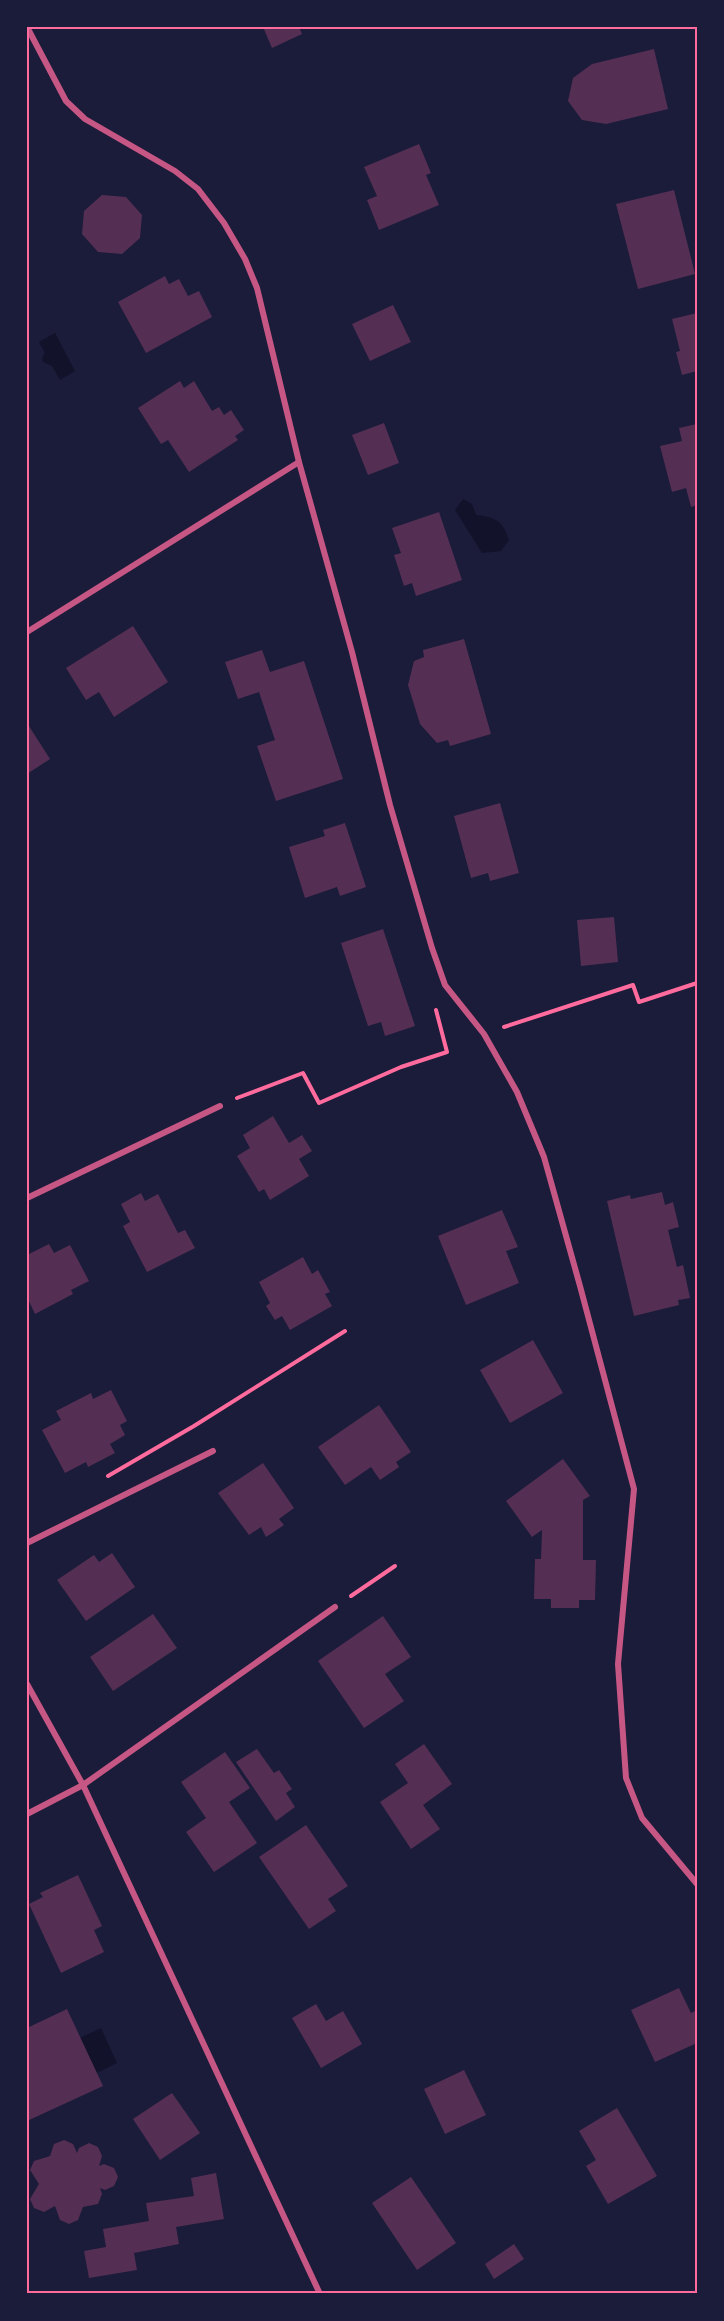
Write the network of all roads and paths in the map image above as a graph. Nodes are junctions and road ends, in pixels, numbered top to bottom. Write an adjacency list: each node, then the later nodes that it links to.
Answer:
1 (27, 27): 2 (street)
2 (299, 462): 3 (street); 5 (street)
3 (27, 632)
4 (697, 983): 5 (path)
5 (483, 1034): 17 (street)
6 (447, 1052): 7 (path)
7 (220, 1106): 8 (street)
8 (27, 1198)
9 (345, 1331): 10 (path)
10 (160, 1446)
11 (213, 1451): 12 (street)
12 (27, 1543)
13 (335, 1607): 15 (street)
14 (27, 1683): 15 (street)
15 (83, 1785): 16 (street); 18 (street)
16 (27, 1814)
17 (697, 1884)
18 (320, 2294)

